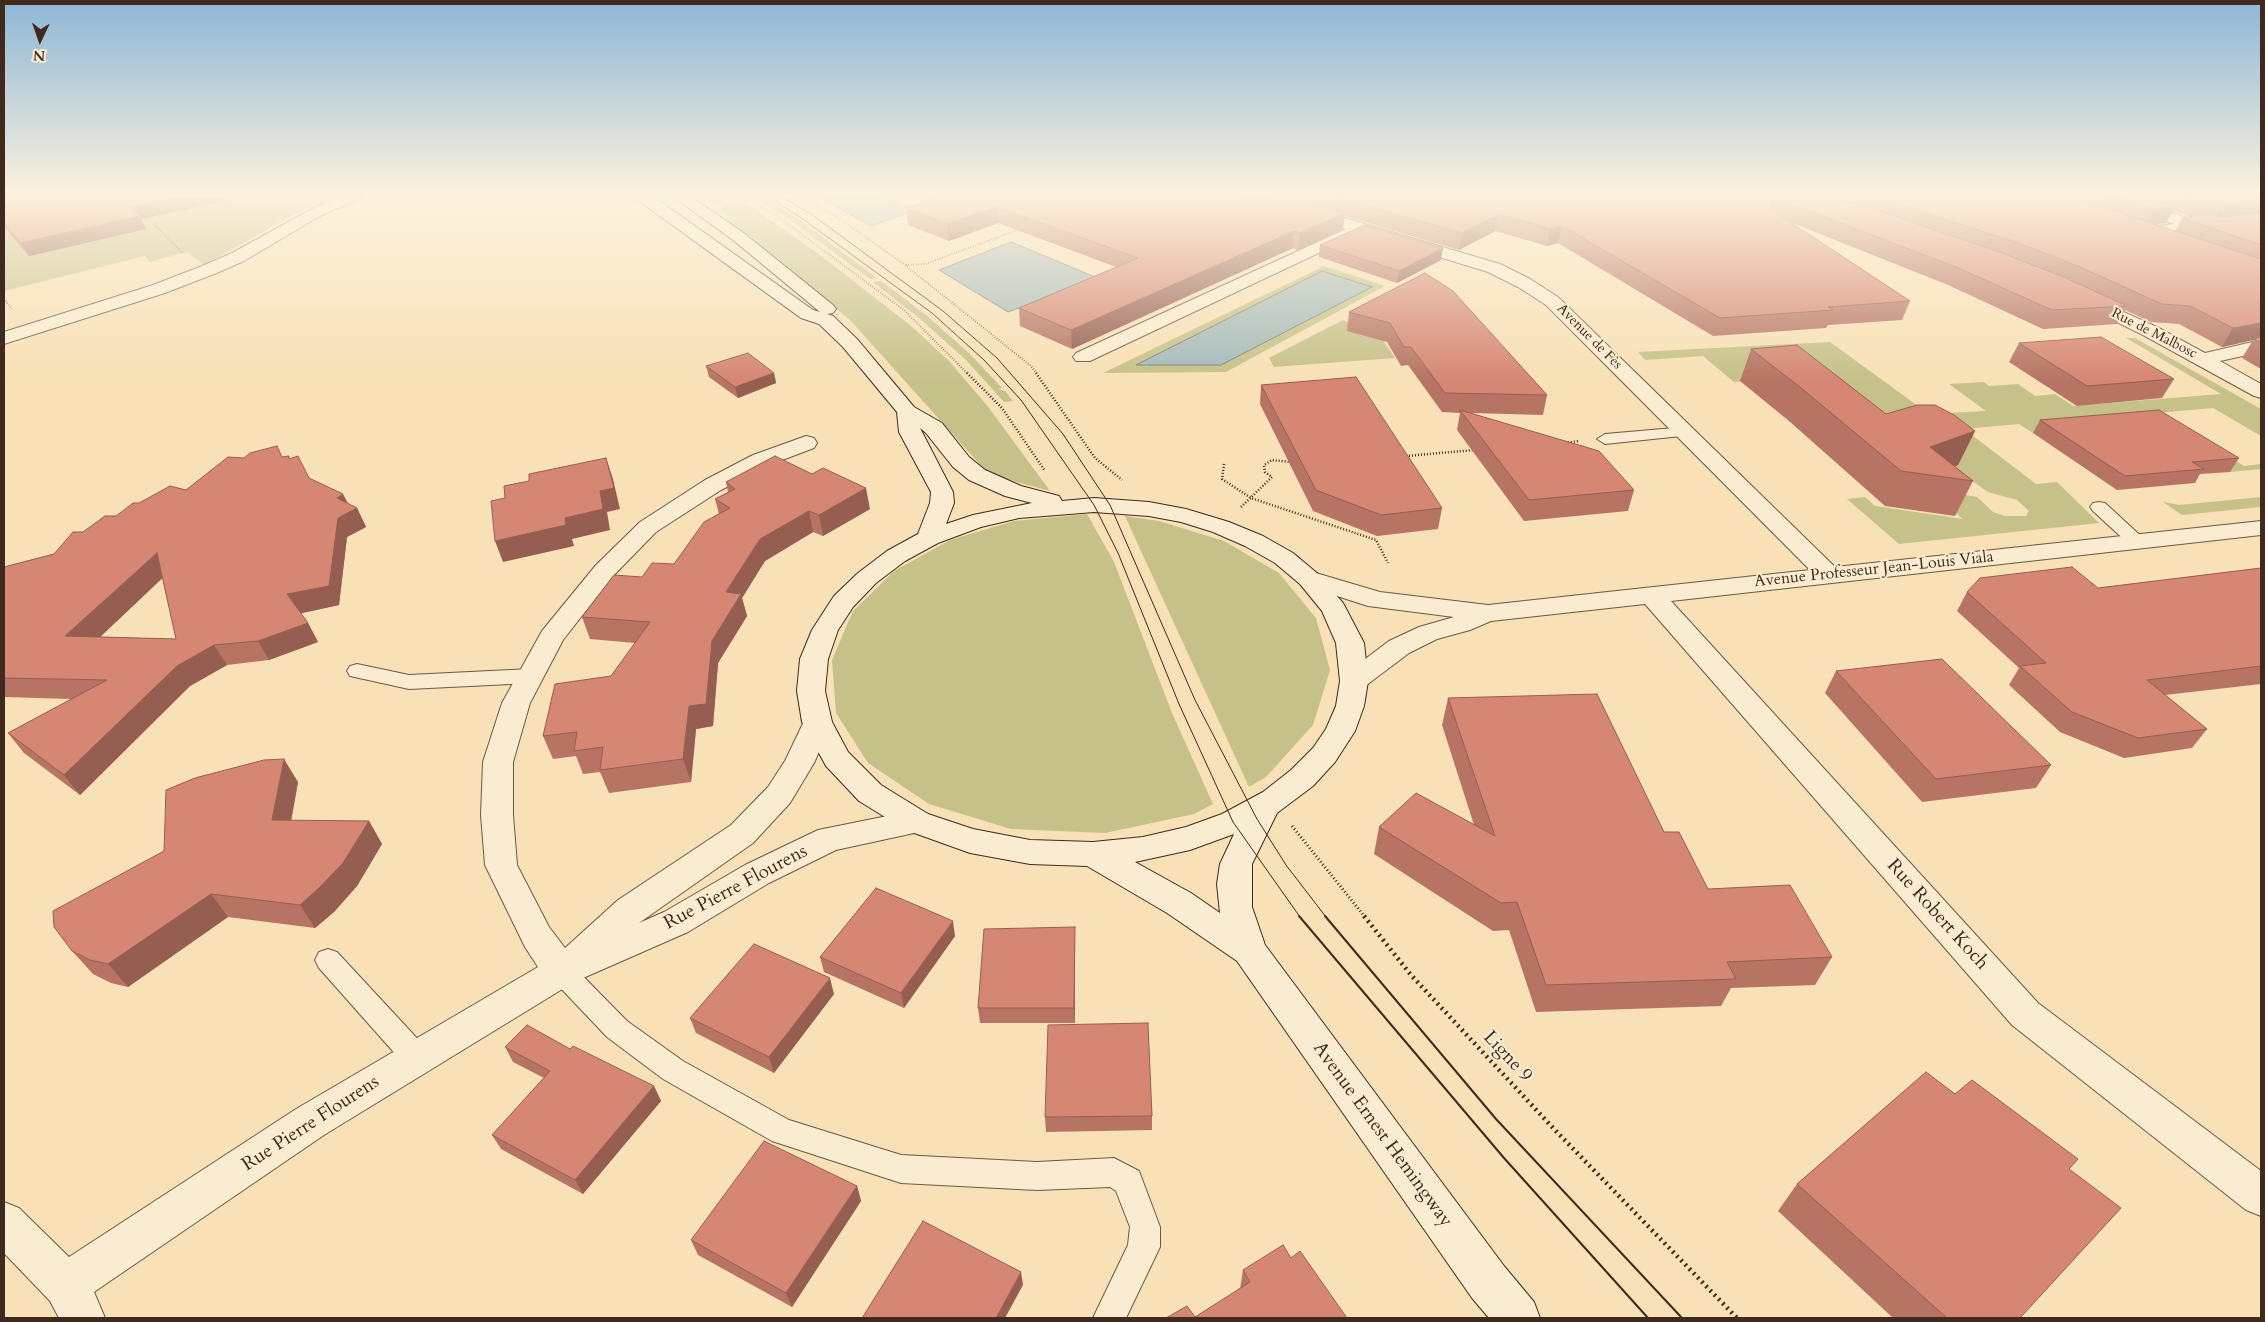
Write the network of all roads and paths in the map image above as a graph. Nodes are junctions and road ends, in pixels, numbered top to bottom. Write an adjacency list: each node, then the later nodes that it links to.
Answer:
1 (236, 258): 12 (street)
2 (729, 258): 11 (street)
3 (764, 258): 11 (street)
4 (833, 258): 28 (path)
5 (895, 258): 9 (path)
6 (942, 258): 9 (path)
7 (1296, 258): 14 (street)
8 (1464, 258): 18 (street, Avenue de Fès)
9 (905, 265): 26 (path)
10 (2073, 294): 15 (street, Rue de Malbosc)
11 (826, 320): 17 (street)
12 (4, 338)
13 (2261, 346): 15 (street)
14 (1083, 357)
15 (2205, 360): 16 (street, Rue de Malbosc)
16 (2261, 392)
17 (907, 411): 28 (street); 31 (street)
18 (1686, 432): 19 (lane); 34 (street, Avenue de Fès)
19 (1605, 439): 21 (path)
20 (806, 443): 39 (street)
21 (1556, 443)
22 (1478, 450): 23 (path)
23 (1401, 457)
24 (1295, 463): 27 (path)
25 (1224, 464): 27 (path)
26 (1125, 483)
27 (1251, 498): 33 (path)
28 (1073, 505): 31 (street); 35 (street)
29 (2099, 507): 32 (lane)
30 (2261, 528): 32 (street, Avenue Professeur Jean-Louis Viala)
31 (929, 538): 41 (street)
32 (2137, 542): 34 (street, Avenue Professeur Jean-Louis Viala)
33 (1388, 564)
34 (1829, 575): 36 (street, Avenue Professeur Jean-Louis Viala)
35 (1309, 579): 37 (street, Avenue Professeur Jean-Louis Viala); 40 (street)
36 (1651, 594): 37 (street, Avenue Professeur Jean-Louis Viala); 49 (street, Rue Robert Koch)
37 (1488, 613): 40 (street, Avenue Professeur Jean-Louis Viala)
38 (357, 671): 39 (lane)
39 (530, 676): 47 (street)
40 (1354, 680): 42 (street)
41 (817, 722): 43 (street); 47 (street, Rue Pierre Flourens)
42 (1269, 803): 44 (street); 45 (street, Avenue Ernest Hemingway); 54 (path, Ligne 9)
43 (917, 822): 44 (street); 47 (street, Rue Pierre Flourens)
44 (1093, 854): 45 (street, Avenue Ernest Hemingway)
45 (1249, 950): 53 (street, Avenue Ernest Hemingway)
46 (328, 960): 48 (lane)
47 (561, 971): 48 (street, Rue Pierre Flourens); 52 (lane)
48 (416, 1057): 51 (street, Rue Pierre Flourens)
49 (2261, 1196)
50 (4, 1223): 51 (street)
51 (74, 1301)
52 (1109, 1318)
53 (1518, 1318)
54 (1738, 1318)

